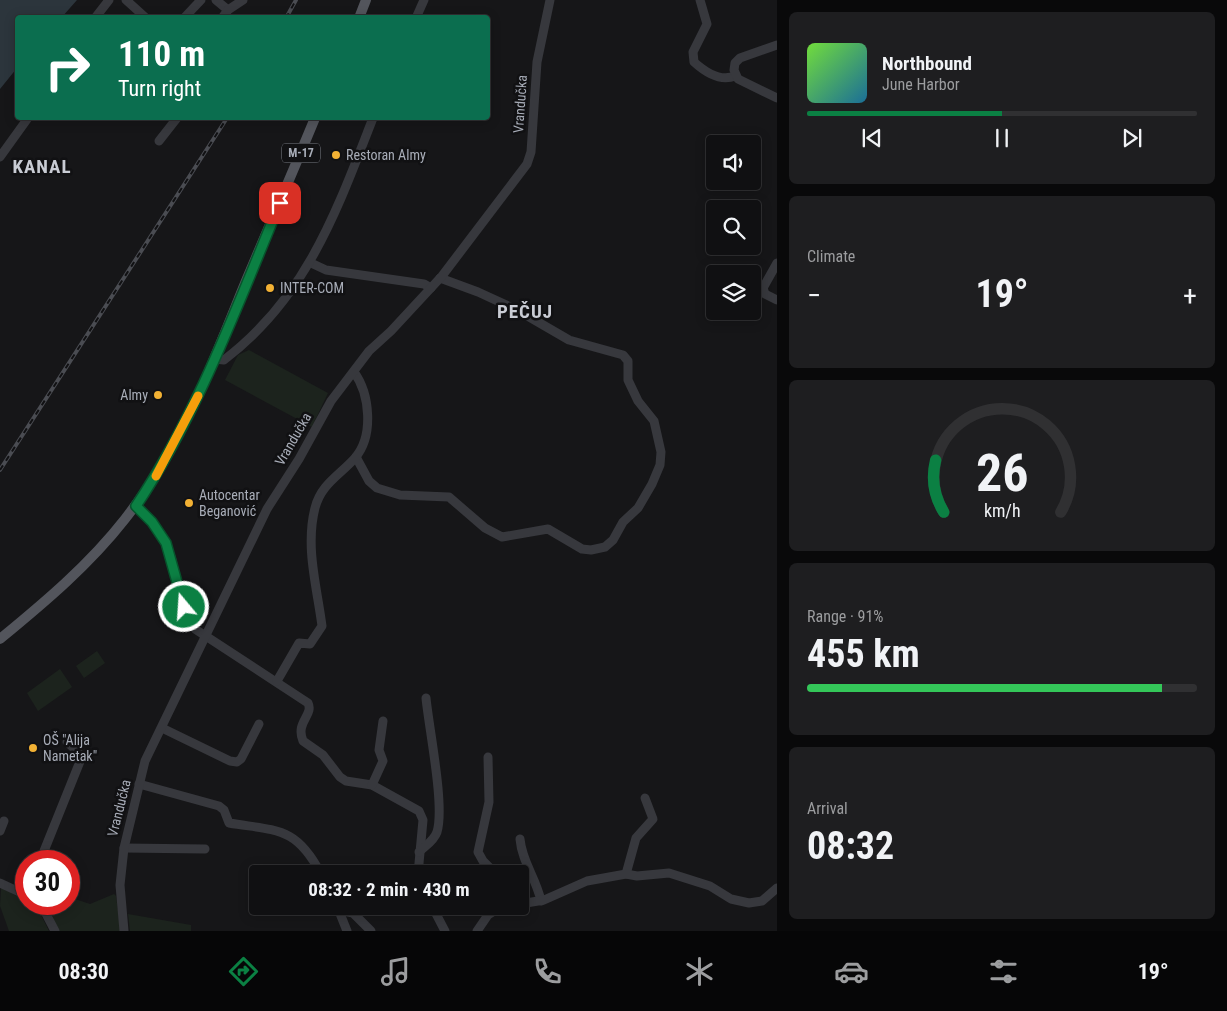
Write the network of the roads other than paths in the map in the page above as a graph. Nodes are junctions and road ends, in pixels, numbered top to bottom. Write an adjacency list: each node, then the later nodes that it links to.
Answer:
1 (109, 0): 11 (street)
2 (126, 0): 12 (street)
3 (202, 0): 13 (street)
4 (216, 0): 10 (street)
5 (243, 0): 10 (street)
6 (366, 0): 14 (main road)
7 (424, 0): 15 (street)
8 (550, 0): 27 (street, Vrandučka)
9 (700, 0): 17 (street)
10 (225, 14)
11 (97, 15)
12 (144, 15)
13 (187, 15)
14 (360, 15)
15 (417, 15)
16 (777, 45): 17 (street)
17 (735, 76): 18 (street)
18 (777, 98)
19 (27, 120): 24 (street)
20 (175, 120): 23 (street)
21 (314, 120): 30 (main road, M-17)
22 (372, 120): 25 (street)
23 (159, 141)
24 (0, 157)
25 (311, 263): 28 (street); 30 (street)
26 (777, 263): 29 (street)
27 (440, 278): 28 (street, Vrandučka); 32 (street)
28 (431, 288): 31 (street, Vrandučka)
29 (777, 300)
30 (214, 359): 33 (main road, M-17)
31 (354, 372): 32 (street); 34 (street, Vrandučka)
32 (356, 457): 36 (street)
33 (136, 506): 34 (street); 35 (main road, M-17)
34 (205, 637): 36 (street); 40 (street, Vrandučka)
35 (0, 638)
36 (277, 681): 44 (street)
37 (426, 698): 52 (street)
38 (383, 721): 44 (street)
39 (259, 724): 40 (street)
40 (162, 728): 43 (street, Vrandučka)
41 (67, 742): 51 (street)
42 (488, 757): 55 (street)
43 (139, 784): 49 (street, Vrandučka); 53 (street)
44 (372, 785): 52 (street)
45 (645, 798): 56 (street)
46 (4, 821): 47 (street)
47 (0, 831)
48 (520, 838): 60 (street)
49 (124, 848): 50 (street); 68 (street, Vrandučka)
50 (205, 849)
51 (44, 850)
52 (419, 852): 54 (street)
53 (315, 865)
54 (418, 865)
55 (486, 865)
56 (626, 874): 58 (street); 60 (street)
57 (0, 883): 59 (street)
58 (777, 888)
59 (15, 890)
60 (541, 901): 61 (street)
61 (529, 903)
62 (46, 915): 67 (street)
63 (340, 915): 69 (street)
64 (356, 915): 70 (street)
65 (437, 915): 71 (street)
66 (488, 915): 72 (street)
67 (54, 931)
68 (124, 931)
69 (347, 931)
70 (372, 931)
71 (445, 931)
72 (477, 931)

